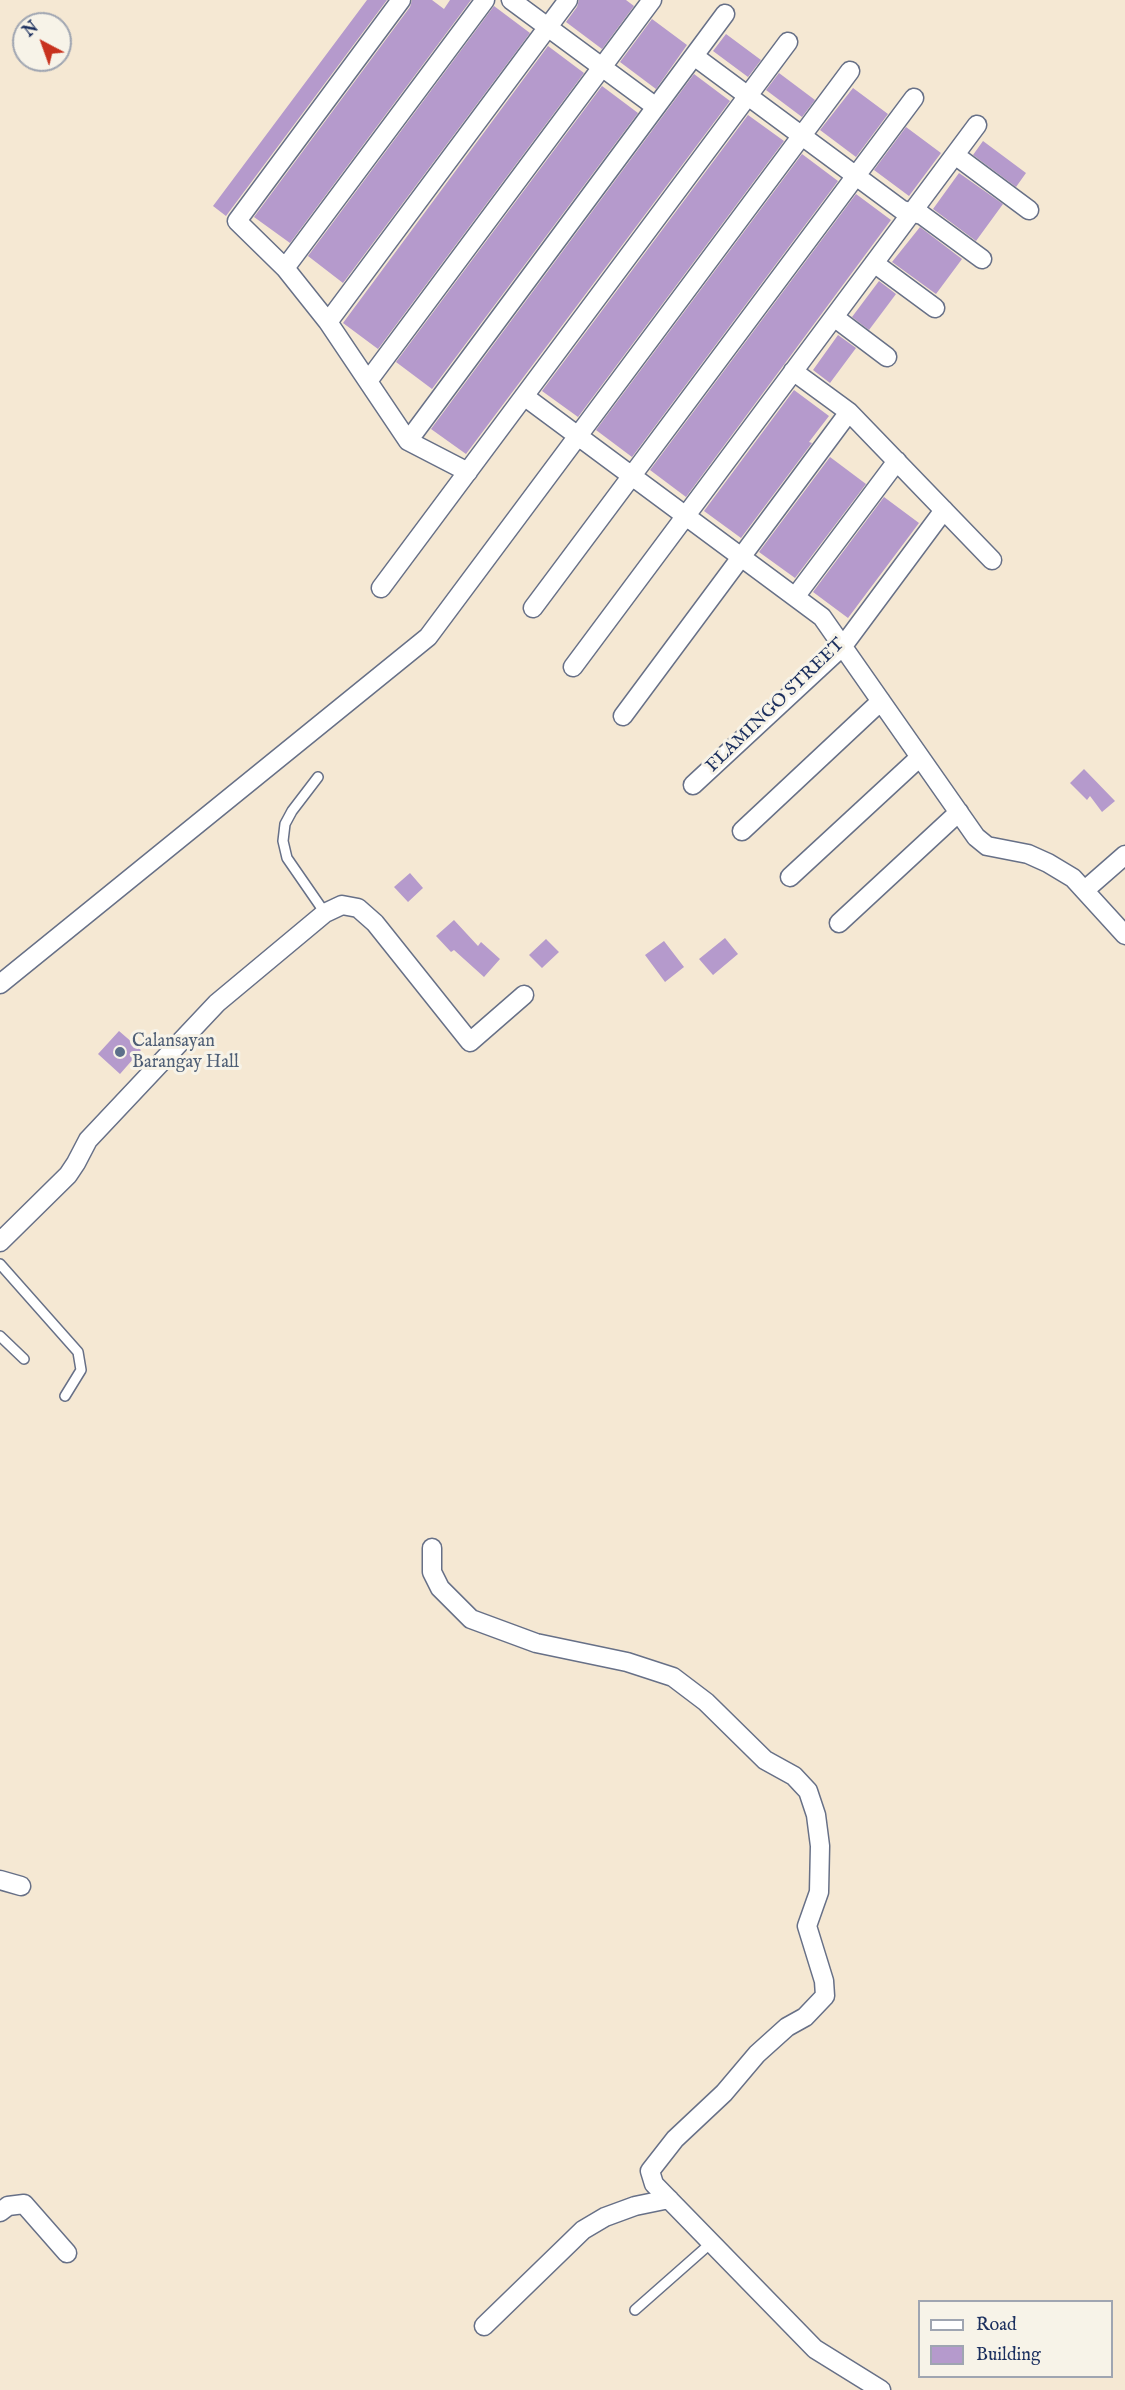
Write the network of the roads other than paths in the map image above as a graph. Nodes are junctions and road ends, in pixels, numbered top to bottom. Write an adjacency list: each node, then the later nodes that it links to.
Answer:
1 (401, 0): 23 (street)
2 (485, 0): 23 (street)
3 (511, 0): 7 (street)
4 (568, 0): 7 (street)
5 (652, 0): 10 (street)
6 (726, 14): 9 (street)
7 (548, 27): 10 (street); 26 (street)
8 (788, 42): 12 (street)
9 (694, 56): 12 (street); 14 (street)
10 (602, 68): 14 (street); 29 (street)
11 (850, 71): 16 (street)
12 (748, 96): 16 (street); 30 (street)
13 (914, 98): 18 (street)
14 (656, 107): 33 (street)
15 (977, 126): 17 (street)
16 (802, 135): 18 (street); 32 (street)
17 (955, 155): 19 (street); 20 (street)
18 (856, 176): 20 (street); 36 (street)
19 (1029, 210)
20 (912, 212): 21 (street); 22 (street)
21 (982, 259)
22 (874, 263): 24 (street); 25 (street)
23 (285, 268): 26 (street)
24 (935, 308)
25 (834, 317): 27 (street); 28 (street)
26 (328, 322): 29 (street)
27 (887, 357)
28 (794, 371): 31 (street); 38 (street)
29 (368, 381): 33 (street)
30 (524, 396): 32 (street); 35 (street)
31 (849, 412): 34 (street); 39 (street)
32 (578, 436): 36 (street); 59 (street)
33 (408, 441): 35 (street)
34 (897, 461): 37 (street); 42 (street)
35 (468, 472): 41 (street)
36 (632, 476): 38 (street); 43 (street)
37 (944, 510): 40 (street); 44 (street, FLAMINGO STREET)
38 (686, 516): 39 (street); 45 (street)
39 (741, 557): 42 (street); 47 (street)
40 (992, 560)
41 (381, 588)
42 (795, 597): 44 (street)
43 (533, 608)
44 (843, 646): 46 (street); 50 (street, FLAMINGO STREET)
45 (573, 667)
46 (881, 702): 48 (street); 52 (street)
47 (623, 716)
48 (920, 757): 51 (street); 54 (street)
49 (318, 777): 56 (lane)
50 (693, 785)
51 (959, 812): 55 (street); 57 (street)
52 (742, 831)
53 (1125, 855): 55 (street)
54 (790, 878)
55 (1085, 890): 58 (street)
56 (325, 913): 60 (street); 61 (street)
57 (839, 924)
58 (1125, 934)
59 (0, 984)
60 (525, 995)
61 (0, 1242)
62 (0, 1264): 65 (lane)
63 (0, 1336): 64 (lane)
64 (24, 1359)
65 (65, 1396)
66 (432, 1548): 69 (street)
67 (0, 1880): 68 (street)
68 (21, 1886)
69 (669, 2199): 71 (street); 74 (street)
70 (0, 2212): 72 (street)
71 (711, 2243): 73 (lane); 75 (street)
72 (67, 2253)
73 (635, 2310)
74 (484, 2326)
75 (881, 2390)

